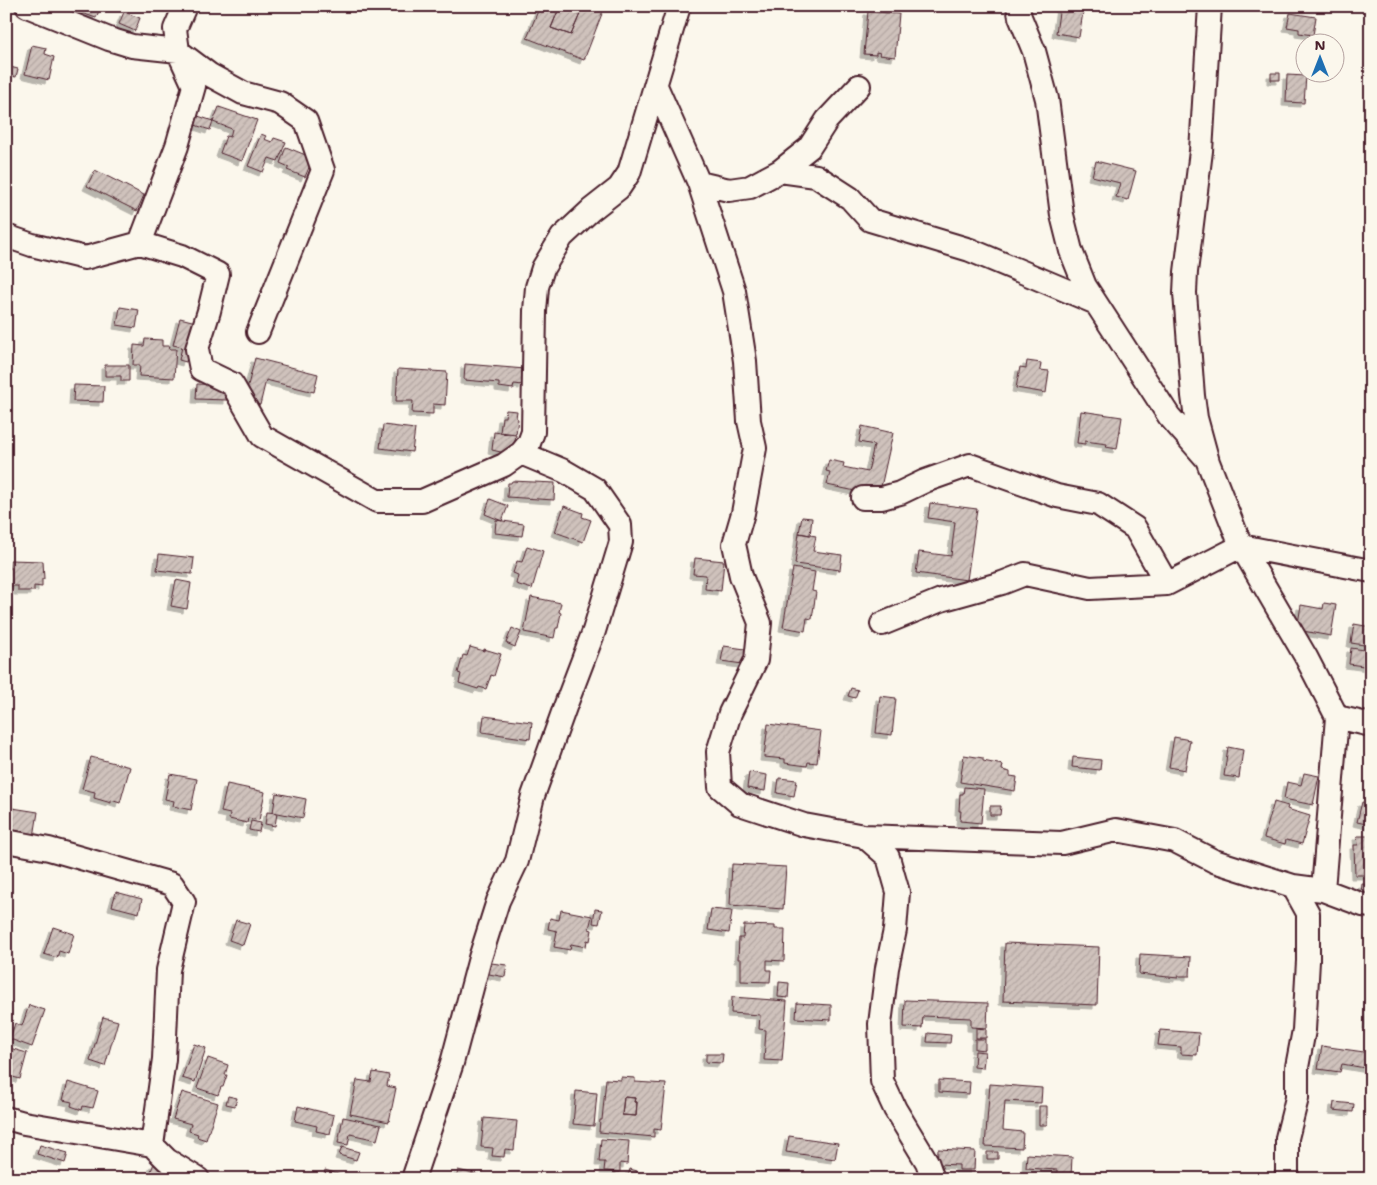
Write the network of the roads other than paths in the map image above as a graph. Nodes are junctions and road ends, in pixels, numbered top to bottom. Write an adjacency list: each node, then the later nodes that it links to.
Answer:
1 (27, 6): 6 (street)
2 (185, 6): 6 (street)
3 (679, 6): 7 (street)
4 (1018, 6): 13 (street)
5 (1210, 6): 16 (street)
6 (178, 51): 12 (street); 14 (street)
7 (656, 86): 10 (street); 15 (street)
8 (859, 86): 9 (street)
9 (780, 171): 10 (street); 13 (street)
10 (699, 183): 24 (street)
11 (6, 236): 12 (street)
12 (140, 243): 15 (street)
13 (1094, 302): 16 (street)
14 (258, 332)
15 (521, 452): 32 (street)
16 (1208, 462): 18 (street)
17 (863, 498): 20 (street)
18 (1241, 546): 19 (street); 20 (street); 22 (street)
19 (1371, 571)
20 (1167, 584): 21 (street)
21 (882, 624)
22 (1337, 717): 23 (street); 27 (street)
23 (1371, 725)
24 (864, 836): 26 (street); 33 (street)
25 (6, 841): 30 (street)
26 (1293, 886): 27 (street); 34 (street)
27 (1323, 890): 28 (street)
28 (1371, 906)
29 (6, 1118): 30 (street)
30 (152, 1145): 31 (street)
31 (198, 1179)
32 (413, 1179)
33 (933, 1179)
34 (1287, 1179)

